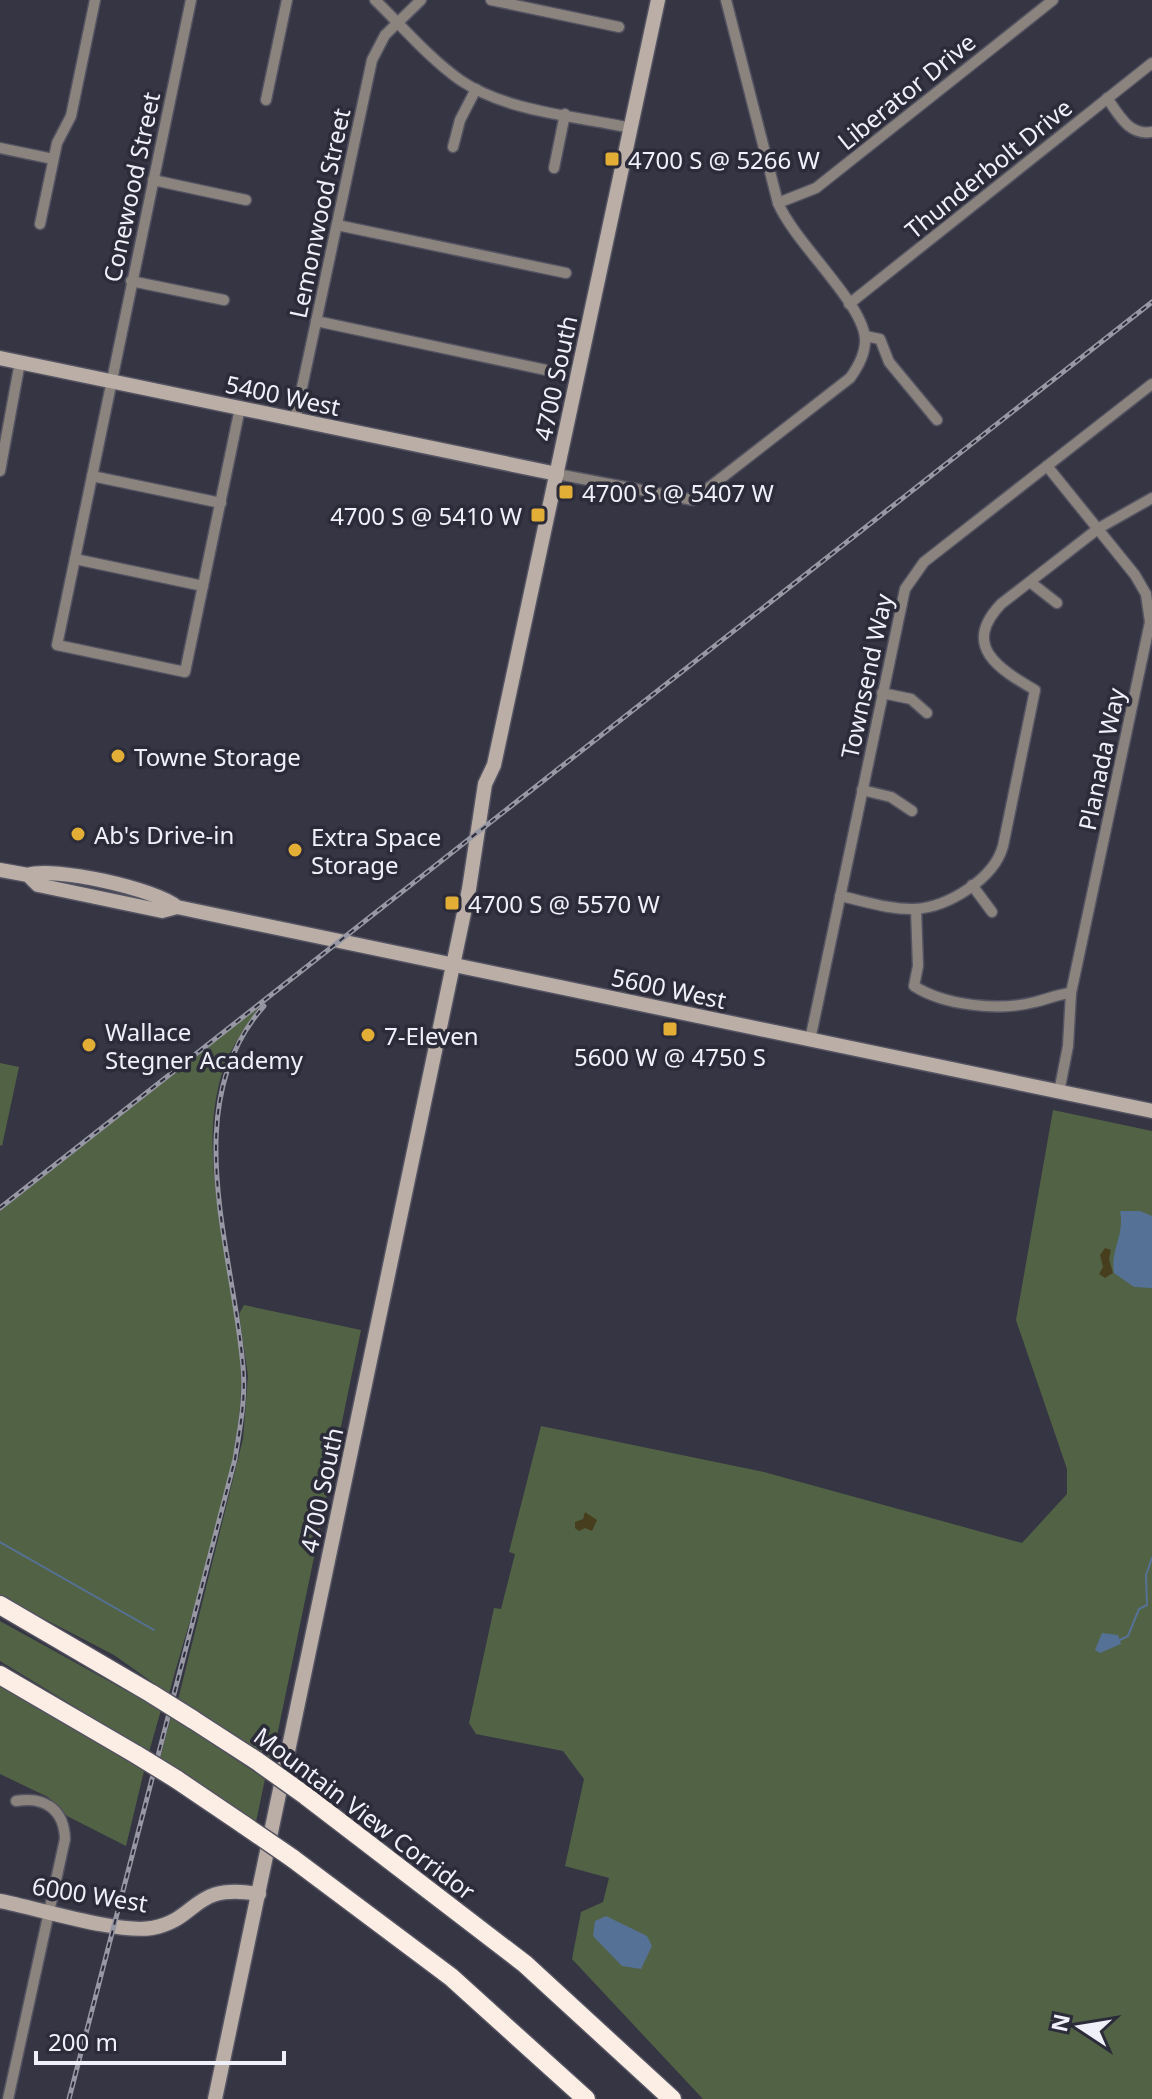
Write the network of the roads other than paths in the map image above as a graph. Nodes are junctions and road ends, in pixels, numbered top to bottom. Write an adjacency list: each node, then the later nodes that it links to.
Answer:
1 (95, 0): 21 (street)
2 (191, 0): 23 (street, Conewood Street)
3 (287, 0): 15 (street)
4 (375, 0): 10 (street)
5 (421, 0): 10 (street, Lemonwood Street)
6 (491, 0): 11 (street)
7 (658, 0): 17 (main road, 4700 South)
8 (726, 0): 25 (street)
9 (1053, 0): 25 (street, Liberator Drive)
10 (397, 21): 13 (street); 27 (street, Lemonwood Street)
11 (619, 27)
12 (1152, 63): 14 (street, Thunderbolt Drive)
13 (476, 89): 16 (street); 19 (street)
14 (1107, 98): 18 (street); 31 (street, Thunderbolt Drive)
15 (266, 100)
16 (565, 114): 17 (street); 22 (street)
17 (631, 128): 44 (main road, 4700 South)
18 (1152, 132)
19 (453, 147)
20 (0, 148): 21 (street)
21 (53, 159): 26 (street)
22 (554, 168)
23 (153, 180): 24 (street); 29 (street, Conewood Street)
24 (246, 200)
25 (778, 203): 31 (street)
26 (40, 224)
27 (337, 225): 28 (street); 32 (street, Lemonwood Street)
28 (566, 273)
29 (131, 281): 30 (street); 37 (street, Conewood Street)
30 (224, 300)
31 (849, 304): 33 (street)
32 (316, 321): 36 (street); 40 (street, Lemonwood Street)
33 (865, 336): 41 (street); 44 (street)
34 (0, 358): 35 (main road, 5400 West)
35 (20, 362): 37 (main road, 5400 West); 43 (street)
36 (546, 370)
37 (112, 382): 39 (main road, 5400 West); 45 (street, Conewood Street)
38 (1152, 384): 42 (street, Townsend Way)
39 (240, 408): 40 (main road, 5400 West); 47 (street)
40 (295, 420): 44 (main road, 5400 West)
41 (937, 420)
42 (1047, 466): 48 (street, Planada Way); 55 (street, Townsend Way)
43 (0, 471)
44 (557, 474): 64 (main road, 4700 South)
45 (92, 476): 47 (street); 49 (street, Conewood Street)
46 (1152, 498): 48 (street)
47 (221, 503): 51 (street)
48 (1099, 528): 50 (street); 52 (street, Planada Way)
49 (75, 559): 51 (street); 51 (street, Conewood Street)
50 (1030, 582): 53 (street); 60 (street)
51 (203, 586)
52 (1149, 593): 54 (street, Planada Way)
53 (1057, 603)
54 (1150, 636): 65 (street, Planada Way)
55 (882, 693): 56 (street); 57 (street, Townsend Way)
56 (927, 713)
57 (862, 790): 58 (street); 61 (street, Townsend Way)
58 (912, 811)
59 (0, 870): 64 (main road, 5600 West)
60 (972, 885): 62 (street); 63 (street)
61 (840, 896): 62 (street); 66 (street, Townsend Way)
62 (916, 909): 65 (street)
63 (992, 912)
64 (453, 965): 66 (main road, 5600 West); 72 (main road, 4700 South)
65 (1071, 993): 67 (street, Planada Way)
66 (810, 1040): 67 (main road, 5600 West)
67 (1059, 1092): 68 (main road, 5600 West)
68 (1152, 1111)
69 (0, 1605): 78 (highway, Mountain View Corridor, bridge)
70 (0, 1675): 77 (highway, bridge)
71 (16, 1801): 74 (street)
72 (259, 1894): 74 (main road, 6000 West); 76 (main road, 4700 South)
73 (0, 1901): 74 (main road, 6000 West)
74 (49, 1911): 75 (street)
75 (8, 2099)
76 (215, 2099)
77 (586, 2099)
78 (672, 2099)

